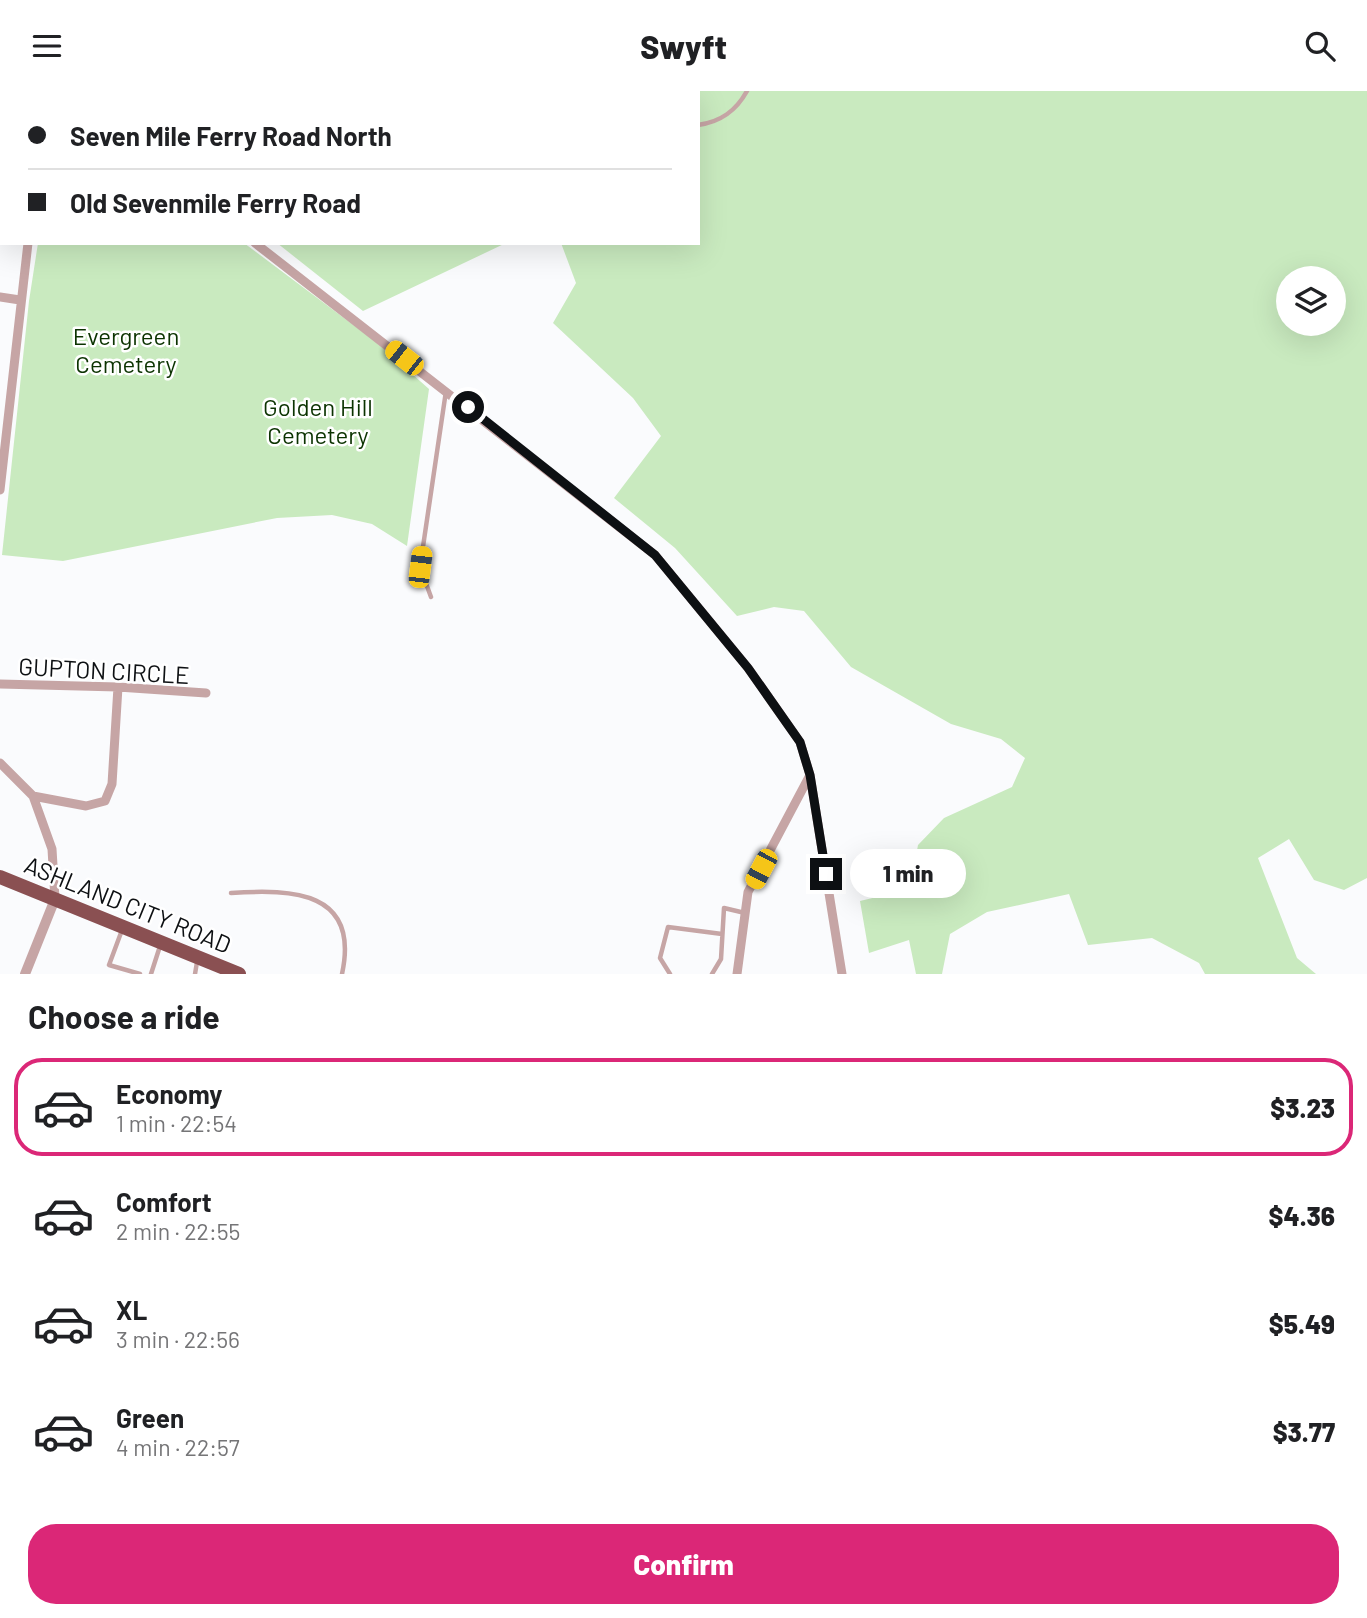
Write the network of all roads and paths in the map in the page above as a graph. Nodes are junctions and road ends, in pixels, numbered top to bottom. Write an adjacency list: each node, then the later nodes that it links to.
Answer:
1 (747, 91): 2 (lane)
2 (700, 125)
3 (28, 245): 6 (street)
4 (258, 245): 7 (street)
5 (0, 297): 6 (street)
6 (20, 300): 8 (street)
7 (446, 390): 9 (lane); 14 (street)
8 (0, 490)
9 (431, 597)
10 (0, 684): 11 (street, GUPTON CIRCLE)
11 (118, 687): 12 (street, GUPTON CIRCLE); 15 (street)
12 (206, 694)
13 (0, 763): 15 (street)
14 (810, 775): 19 (street); 33 (street)
15 (33, 796): 18 (street)
16 (0, 877): 18 (highway, ASHLAND CITY ROAD)
17 (231, 893): 29 (lane)
18 (55, 899): 20 (highway, ASHLAND CITY ROAD); 24 (street)
19 (746, 913): 21 (lane); 32 (street)
20 (123, 927): 22 (highway, ASHLAND CITY ROAD); 25 (lane)
21 (722, 934): 30 (lane); 31 (lane)
22 (161, 943): 23 (highway, ASHLAND CITY ROAD); 26 (lane)
23 (198, 957): 27 (lane); 28 (highway, ASHLAND CITY ROAD)
24 (25, 974)
25 (139, 974)
26 (151, 974)
27 (195, 974)
28 (239, 974)
29 (342, 974)
30 (670, 974)
31 (712, 974)
32 (737, 974)
33 (842, 974)

